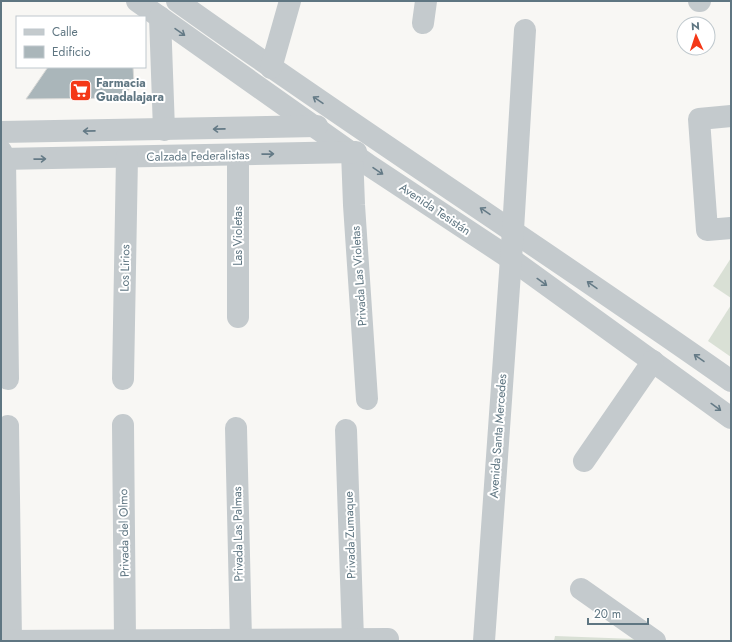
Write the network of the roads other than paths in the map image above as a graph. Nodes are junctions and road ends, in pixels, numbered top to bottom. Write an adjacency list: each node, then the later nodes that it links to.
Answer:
1 (137, 1): 5 (street, Avenida Tesistán)
2 (178, 1): 8 (street)
3 (290, 1): 8 (street)
4 (426, 1): 6 (street)
5 (160, 17): 10 (street, Avenida Tesistán, one-way to 10); 12 (street)
6 (423, 23)
7 (525, 30): 20 (street, Avenida Santa Mercedes)
8 (271, 68): 11 (street, one-way to 8)
9 (731, 116): 19 (street)
10 (313, 126): 11 (street); 12 (street, one-way to 12); 14 (street, Avenida Tesistán)
11 (356, 126): 15 (street)
12 (164, 130): 13 (street, one-way to 13)
13 (1, 132)
14 (352, 152): 15 (street, Calzada Federalistas); 16 (street, Calzada Federalistas, one-way to 14); 21 (street, Avenida Tesistán, one-way to 21); 27 (street, Privada Las Violetas)
15 (396, 152): 20 (street, one-way to 15)
16 (238, 155): 18 (street, Calzada Federalistas); 22 (street, Las Violetas)
17 (2, 157): 18 (street, Calzada Federalistas, one-way to 18); 24 (street)
18 (127, 157): 25 (street, Los Lirios)
19 (731, 228)
20 (513, 230): 21 (street, Avenida Santa Mercedes); 26 (street, one-way to 20)
21 (511, 259): 23 (street, Avenida Tesistán, one-way to 23); 41 (street, Avenida Santa Mercedes)
22 (238, 317)
23 (653, 361): 28 (street, Avenida Tesistán, one-way to 28); 33 (street)
24 (8, 379)
25 (123, 379)
26 (731, 380)
27 (368, 399)
28 (731, 418)
29 (123, 425): 36 (street, Privada del Olmo)
30 (8, 426): 40 (street)
31 (236, 428): 37 (street, Privada Las Palmas)
32 (346, 430): 38 (street, Privada Zumaque)
33 (584, 461)
34 (582, 589): 42 (street)
35 (388, 639): 38 (street)
36 (125, 640): 37 (street); 40 (street)
37 (241, 640): 38 (street)
38 (341, 640)
39 (1, 641): 40 (street)
40 (11, 641)
41 (484, 641)
42 (655, 641)

